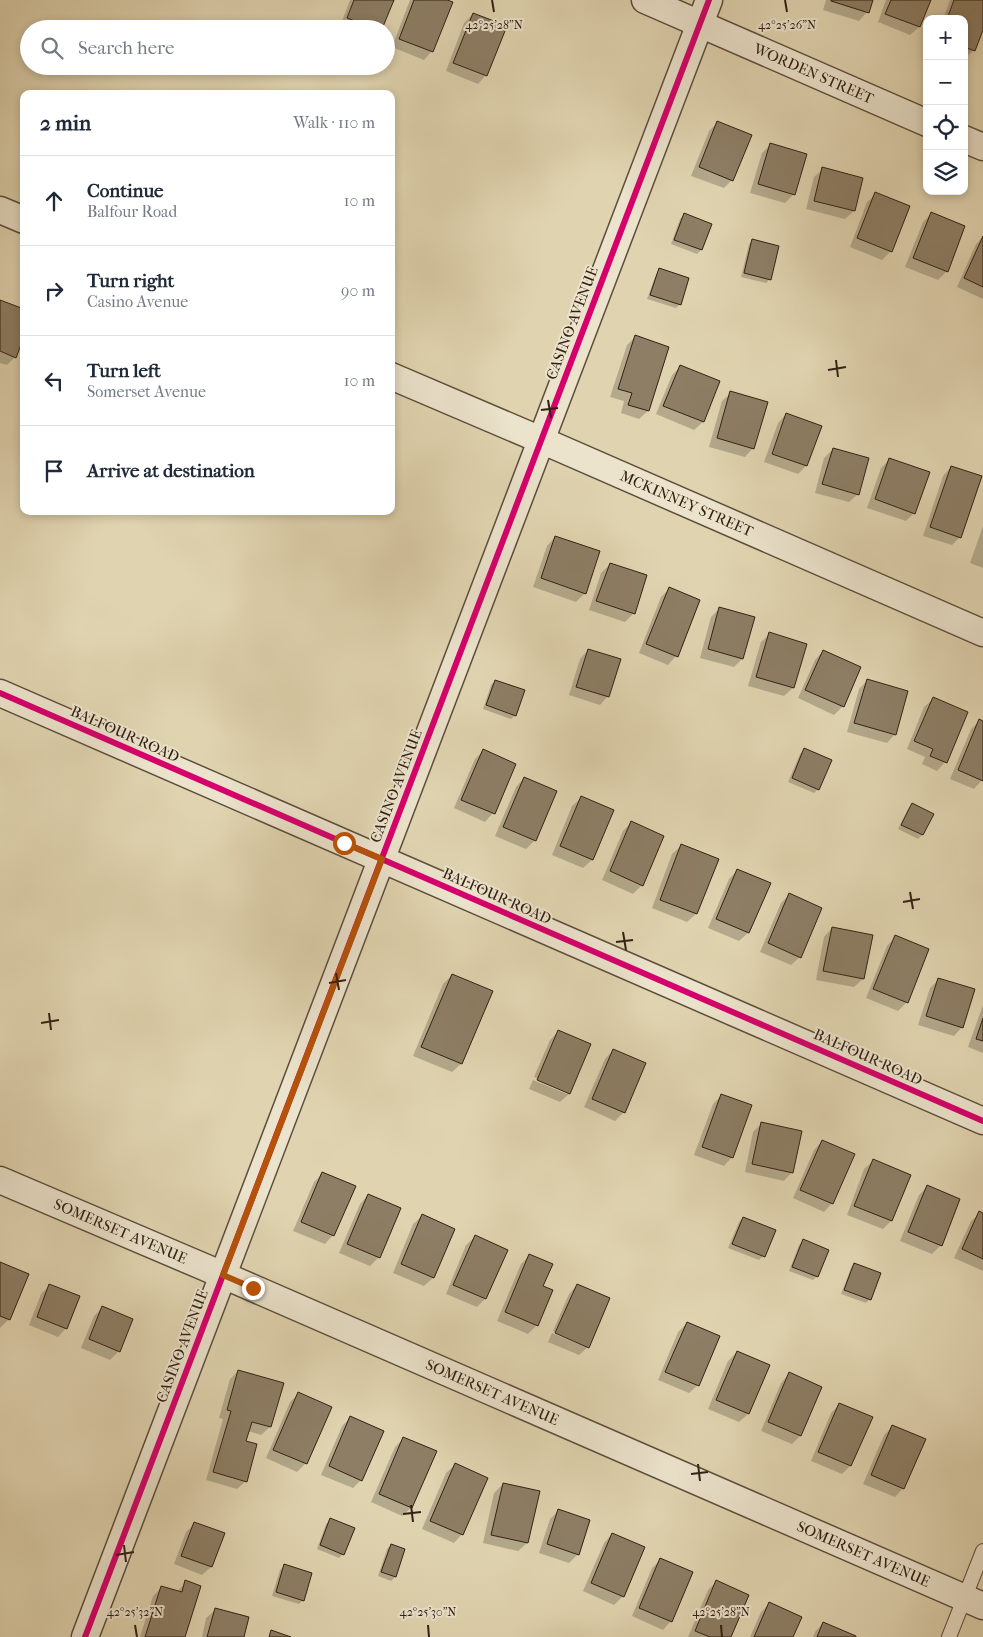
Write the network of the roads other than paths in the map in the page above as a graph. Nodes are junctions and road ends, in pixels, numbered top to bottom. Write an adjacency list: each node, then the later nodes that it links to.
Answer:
1 (645, 0): 3 (street, WORDEN STREET)
2 (710, 0): 3 (street, CASINO AVENUE)
3 (700, 24): 4 (street, WORDEN STREET); 10 (street, CASINO AVENUE)
4 (923, 121)
5 (968, 141): 6 (street)
6 (983, 148)
7 (0, 210): 8 (street)
8 (20, 218)
9 (395, 378): 10 (street, MCKINNEY STREET)
10 (541, 440): 11 (street, MCKINNEY STREET); 13 (street, CASINO AVENUE)
11 (983, 633)
12 (0, 693): 13 (street, BALFOUR ROAD)
13 (382, 859): 14 (street, BALFOUR ROAD); 16 (street, CASINO AVENUE)
14 (983, 1121)
15 (0, 1180): 16 (street, SOMERSET AVENUE)
16 (223, 1275): 18 (street, SOMERSET AVENUE); 19 (street, CASINO AVENUE)
17 (983, 1551): 18 (lane)
18 (974, 1602): 20 (lane)
19 (85, 1637)
20 (949, 1637)

